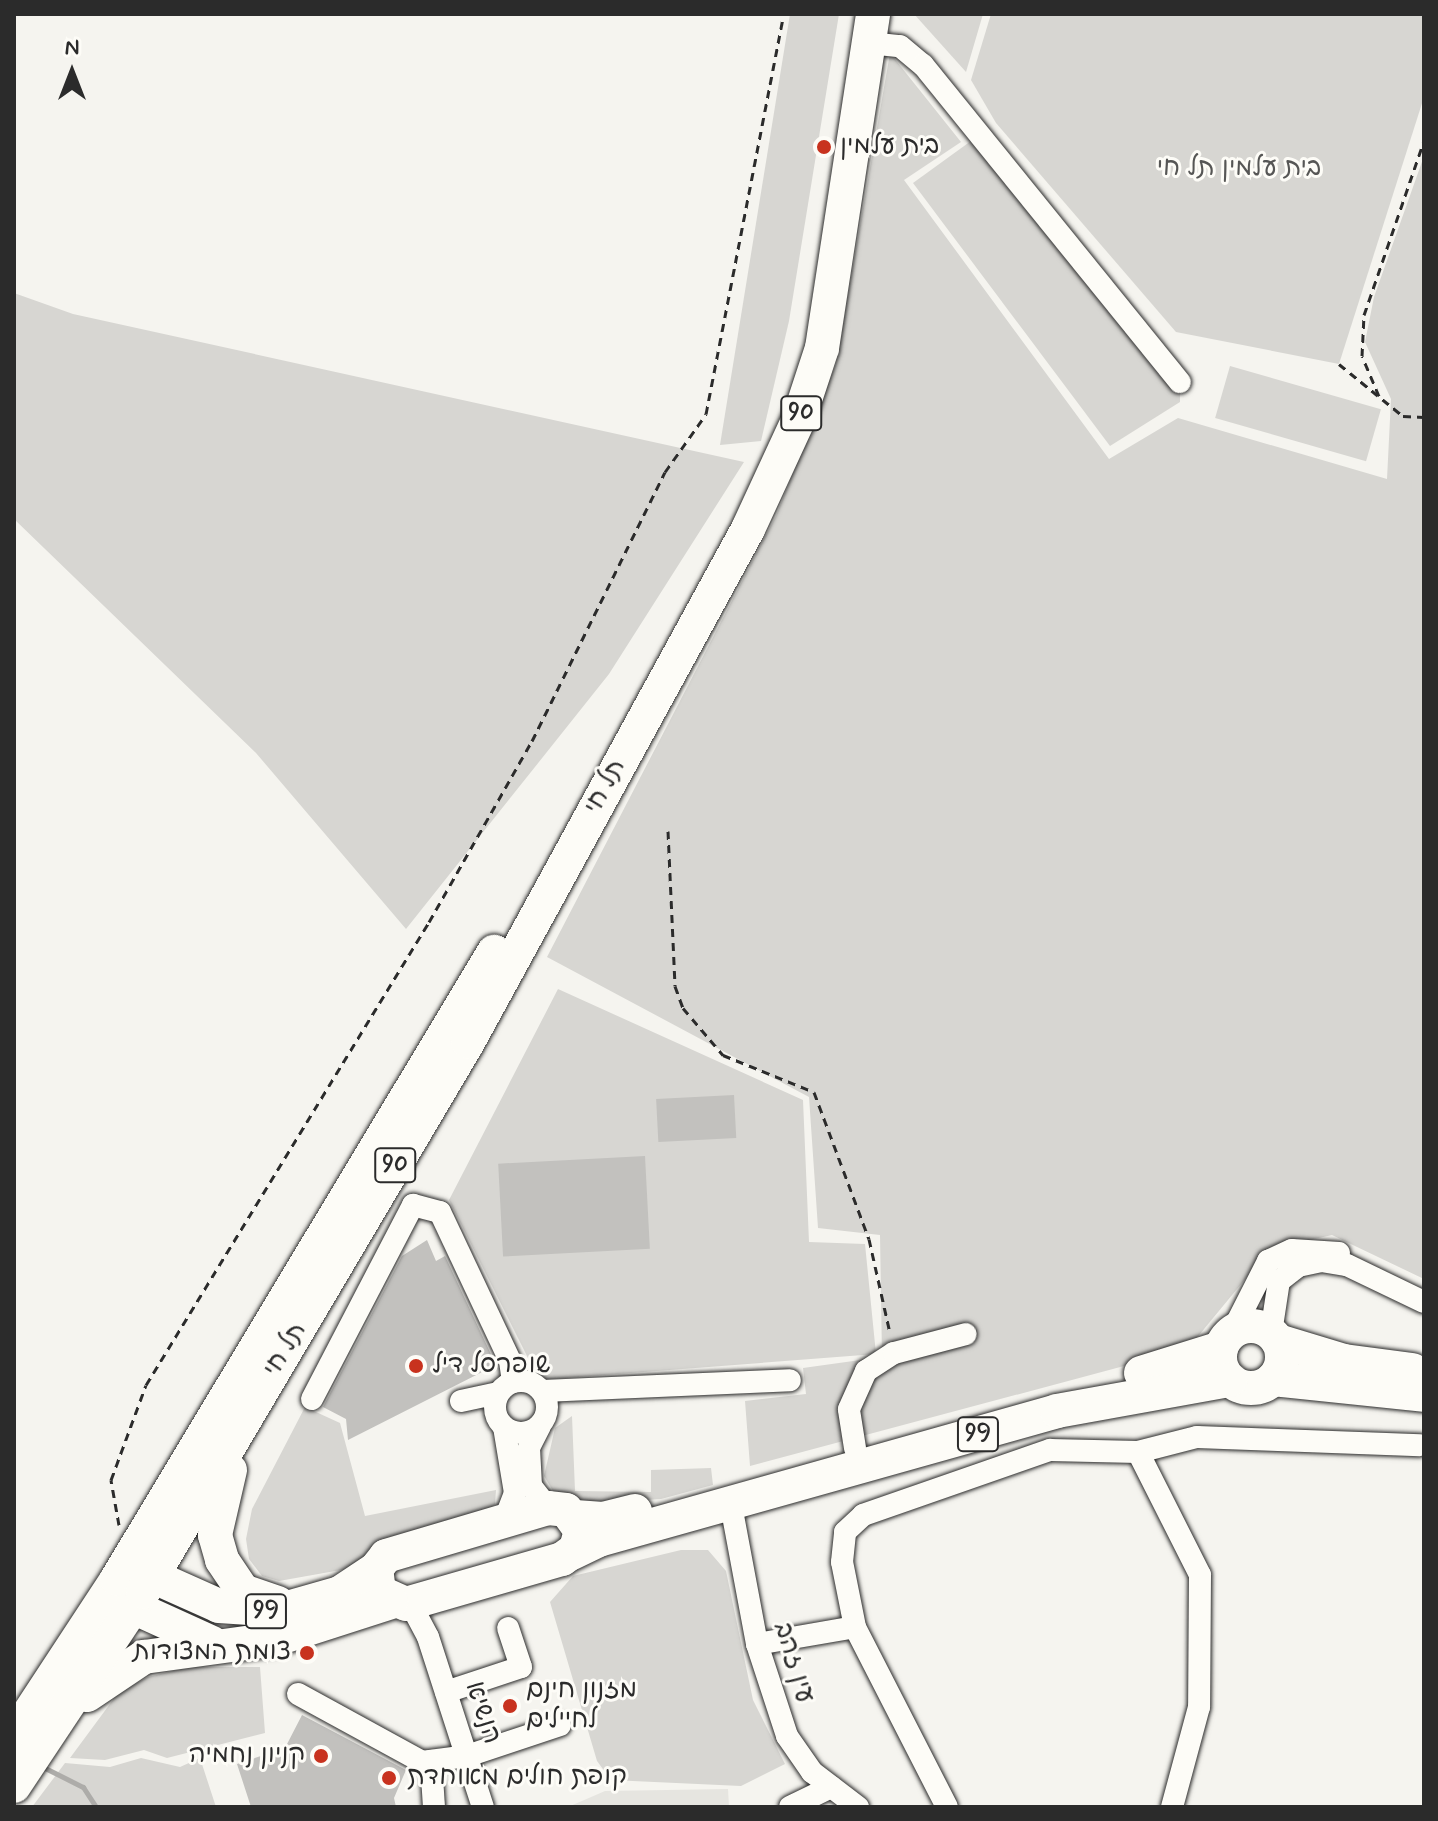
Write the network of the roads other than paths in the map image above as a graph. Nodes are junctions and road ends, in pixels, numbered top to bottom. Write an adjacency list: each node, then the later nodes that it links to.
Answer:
1 (871, 28): 2 (street); 3 (highway, 90)
2 (1180, 382)
3 (628, 747): 18 (highway, תל חי / 90); 30 (highway, תל חי / 90)
4 (1373, 1275): 5 (street); 7 (street); 8 (street)
5 (1424, 1302)
6 (966, 1334): 22 (street)
7 (1274, 1337): 8 (highway, 99); 9 (highway, 99); 10 (highway)
8 (1226, 1340): 12 (highway); 22 (highway, 99)
9 (1424, 1372)
10 (1273, 1379): 12 (highway, 99); 15 (highway, 99)
11 (790, 1380): 14 (street)
12 (1230, 1380): 24 (highway, 99)
13 (506, 1387): 14 (street); 16 (street); 17 (street); 20 (street)
14 (543, 1391): 19 (street)
15 (1424, 1395)
16 (312, 1399)
17 (461, 1401)
18 (247, 1416): 29 (highway, תל חי / 90); 32 (highway)
19 (540, 1426): 20 (street); 25 (street)
20 (504, 1427): 26 (street)
21 (1420, 1445): 23 (street)
22 (855, 1448): 25 (highway, 99)
23 (1138, 1452): 33 (street); 51 (street)
24 (731, 1505): 27 (highway, 99); 35 (street, עין זהב)
25 (561, 1513): 26 (highway, 99); 27 (highway)
26 (504, 1521): 28 (highway, 99)
27 (572, 1553): 31 (highway, 99)
28 (376, 1569): 31 (highway); 32 (highway, 99)
29 (152, 1576): 30 (highway, 99); 32 (highway, 99)
30 (125, 1593): 36 (highway, 99); 39 (highway, תל חי / 90); 41 (highway, תל חי / 90)
31 (411, 1601): 36 (highway, 99); 37 (street, הנשיא)
32 (297, 1607)
33 (855, 1627): 35 (street); 50 (street)
34 (508, 1628): 37 (street)
35 (757, 1644): 45 (street, עין זהב)
36 (230, 1646): 39 (highway)
37 (446, 1692): 42 (street, הנשיא)
38 (298, 1694): 43 (street)
39 (62, 1716): 44 (highway, תל חי / 90)
40 (560, 1725): 42 (street)
41 (14, 1736)
42 (467, 1756): 43 (street); 47 (street, הנשיא)
43 (431, 1761): 46 (street)
44 (14, 1786)
45 (831, 1787): 48 (street); 49 (street, עין זהב)
46 (434, 1807)
47 (483, 1807)
48 (790, 1807)
49 (858, 1807)
50 (947, 1807)
51 (1172, 1807)

